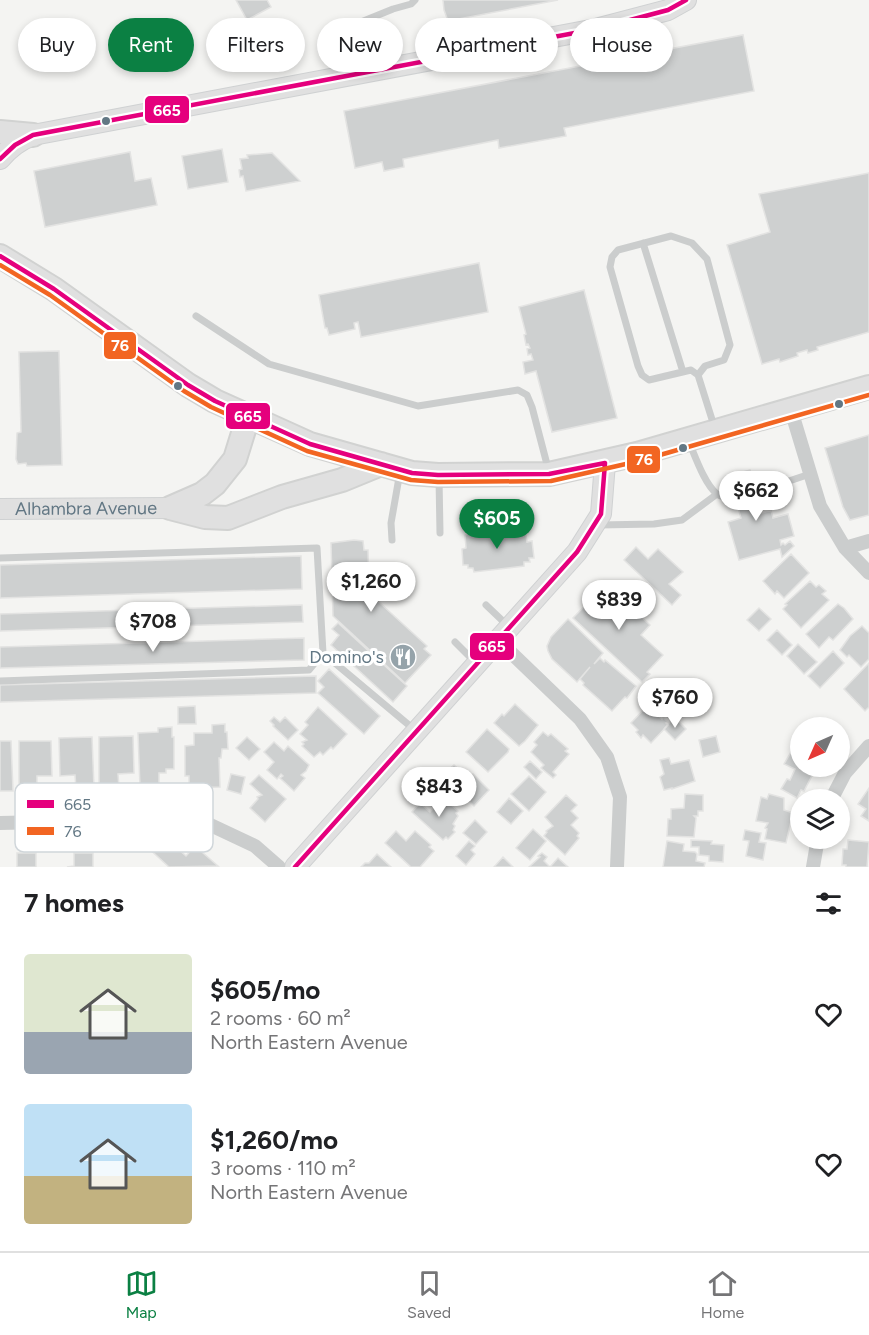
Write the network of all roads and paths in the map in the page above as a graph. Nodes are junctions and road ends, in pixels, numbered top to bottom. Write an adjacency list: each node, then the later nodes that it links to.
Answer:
1 (415, 0): 3 (lane)
2 (686, 0): 3 (main road)
3 (338, 78): 5 (main road)
4 (0, 132): 5 (main road)
5 (33, 135): 6 (main road)
6 (0, 159)
7 (643, 243): 10 (lane); 10 (lane); 11 (lane)
8 (0, 256): 14 (main road)
9 (196, 316): 19 (lane)
10 (683, 372): 11 (lane)
11 (698, 375): 15 (lane)
12 (869, 387): 13 (main road)
13 (791, 410): 15 (main road); 20 (street)
14 (248, 417): 18 (main road); 25 (main road)
15 (716, 431): 16 (main road)
16 (687, 439): 17 (main road); 23 (lane)
17 (605, 463): 19 (main road); 27 (main road)
18 (391, 467): 21 (main road); 25 (main road); 29 (lane)
19 (549, 474): 21 (main road)
20 (810, 474): 22 (lane); 31 (street)
21 (438, 475): 28 (lane)
22 (756, 492)
23 (717, 494): 24 (lane); 27 (lane)
24 (735, 497)
25 (170, 508): 26 (main road, Alhambra Avenue)
26 (0, 509)
27 (596, 525): 35 (main road)
28 (440, 533)
29 (392, 540)
30 (869, 541): 31 (street)
31 (845, 548): 33 (street)
32 (0, 558): 37 (lane)
33 (869, 573)
34 (486, 605): 35 (lane)
35 (505, 635): 38 (main road); 49 (street)
36 (455, 642): 38 (lane)
37 (323, 653): 39 (lane); 40 (lane)
38 (478, 665): 40 (main road)
39 (0, 681)
40 (417, 732): 48 (main road)
41 (869, 746): 42 (street)
42 (836, 789)
43 (0, 823): 44 (street)
44 (15, 823)
45 (213, 826): 47 (street)
46 (816, 849): 50 (street)
47 (279, 867)
48 (295, 867)
49 (618, 867)
50 (813, 867)

